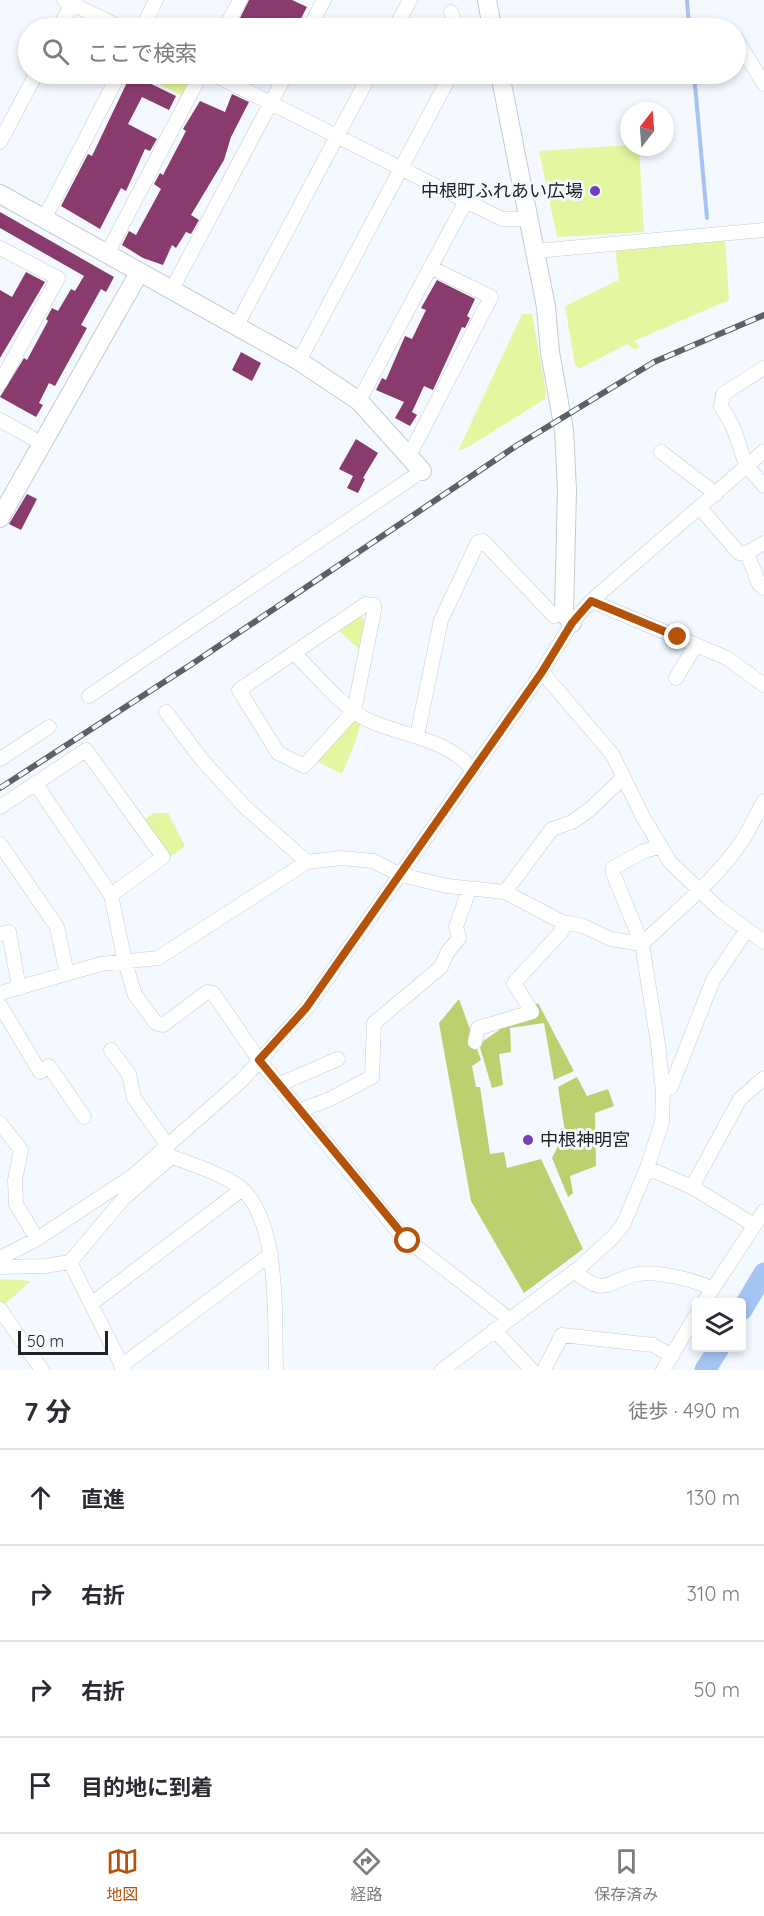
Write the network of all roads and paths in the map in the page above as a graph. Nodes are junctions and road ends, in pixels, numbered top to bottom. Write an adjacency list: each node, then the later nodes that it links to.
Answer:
1 (156, 0): 10 (street)
2 (240, 0): 11 (street)
3 (324, 0): 12 (street)
4 (410, 0): 13 (street)
5 (487, 0): 15 (street)
6 (70, 1): 8 (street); 9 (street)
7 (451, 12): 14 (street)
8 (63, 18)
9 (103, 18)
10 (147, 18)
11 (230, 18)
12 (314, 18)
13 (400, 18)
14 (453, 18)
15 (490, 18)
16 (746, 56): 25 (street)
17 (31, 84): 28 (street)
18 (114, 84): 32 (street)
19 (196, 84): 37 (street)
20 (234, 84): 26 (street)
21 (281, 84): 26 (street)
22 (364, 84): 27 (street)
23 (445, 84): 29 (street)
24 (502, 84): 33 (street)
25 (764, 84)
26 (272, 102): 27 (street); 40 (street)
27 (336, 135): 29 (street); 41 (street)
28 (0, 142)
29 (400, 166): 31 (street); 42 (street)
30 (0, 194): 32 (street)
31 (466, 201): 33 (street); 38 (street)
32 (44, 219): 37 (street)
33 (529, 219): 36 (street)
34 (764, 230): 36 (street)
35 (1, 251): 44 (street)
36 (536, 251): 61 (street)
37 (106, 254): 39 (street)
38 (430, 267): 45 (street); 50 (street)
39 (138, 273): 40 (street); 47 (street)
40 (171, 291): 41 (street)
41 (236, 327): 42 (street)
42 (299, 361): 45 (street)
43 (764, 368): 51 (street)
44 (0, 383)
45 (359, 401): 50 (street)
46 (0, 420): 47 (street)
47 (42, 444): 56 (street)
48 (764, 451): 51 (street)
49 (661, 452): 54 (street)
50 (409, 456): 52 (street)
51 (747, 466): 53 (street); 54 (street)
52 (422, 471): 67 (street)
53 (764, 486)
54 (716, 494): 55 (street)
55 (700, 508): 58 (street); 60 (street)
56 (0, 518)
57 (764, 543): 58 (street)
58 (747, 553): 59 (street)
59 (764, 588)
60 (591, 601): 61 (street); 62 (street)
61 (568, 618): 64 (street); 71 (street)
62 (696, 645): 65 (street); 66 (street)
63 (294, 653): 68 (street); 68 (street); 68 (street)
64 (542, 672): 73 (street); 74 (street)
65 (676, 678)
66 (764, 685)
67 (89, 696)
68 (354, 711): 71 (street)
69 (166, 712): 80 (street)
70 (49, 727): 72 (street)
71 (417, 736): 73 (street)
72 (0, 759)
73 (473, 770): 81 (street)
74 (624, 777): 79 (street); 84 (street)
75 (35, 783): 77 (street); 85 (street); 85 (street)
76 (764, 801): 83 (street)
77 (0, 807)
78 (0, 844): 92 (street)
79 (659, 847): 83 (street); 90 (street)
80 (307, 862): 81 (street); 91 (street)
81 (401, 875): 82 (street); 99 (street)
82 (468, 890): 84 (street); 103 (street)
83 (701, 890): 87 (street); 90 (street)
84 (505, 892): 86 (street)
85 (111, 894): 91 (street)
86 (562, 922): 90 (street); 96 (street)
87 (746, 932): 89 (street); 102 (street)
88 (0, 934): 93 (street)
89 (764, 942)
90 (642, 944): 102 (street)
91 (125, 962): 92 (street); 99 (street)
92 (67, 974): 93 (street)
93 (20, 988): 94 (street)
94 (0, 993)
95 (0, 1005): 104 (street)
96 (475, 1042)
97 (111, 1050): 106 (street)
98 (338, 1059): 101 (street)
99 (259, 1060): 101 (street); 106 (street)
100 (764, 1078): 108 (street)
101 (280, 1084): 103 (street)
102 (663, 1092): 107 (street)
103 (301, 1110): 122 (street)
104 (84, 1117)
105 (0, 1123): 112 (street)
106 (167, 1152): 109 (street); 112 (street); 115 (street)
107 (647, 1168): 108 (street); 117 (street)
108 (692, 1187): 111 (street)
109 (241, 1190): 113 (street); 120 (street)
110 (764, 1210): 111 (street)
111 (754, 1225): 118 (street)
112 (37, 1239): 114 (street)
113 (271, 1254): 126 (street); 128 (street)
114 (0, 1258)
115 (70, 1262): 116 (street); 120 (street)
116 (0, 1267)
117 (574, 1271): 118 (street); 122 (street)
118 (712, 1289): 119 (street)
119 (706, 1298)
120 (91, 1304): 126 (street)
121 (0, 1309): 127 (street)
122 (508, 1318): 124 (street)
123 (692, 1322): 125 (street)
124 (494, 1330): 129 (street); 130 (street)
125 (672, 1356): 131 (street); 132 (street)
126 (123, 1368)
127 (42, 1370)
128 (276, 1370)
129 (441, 1370)
130 (532, 1370)
131 (544, 1370)
132 (663, 1370)

